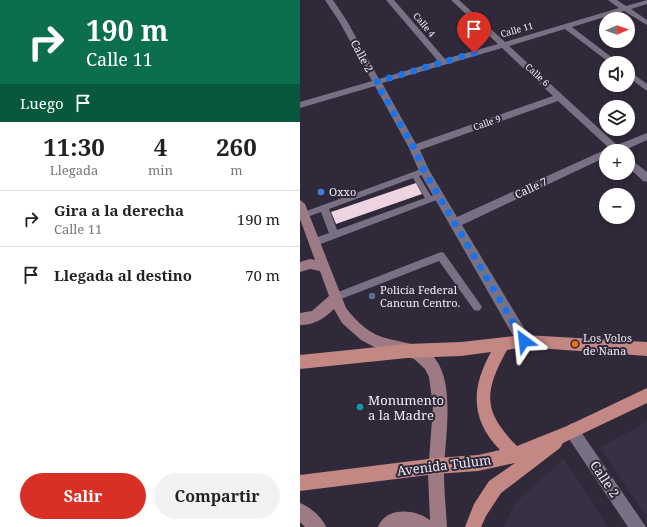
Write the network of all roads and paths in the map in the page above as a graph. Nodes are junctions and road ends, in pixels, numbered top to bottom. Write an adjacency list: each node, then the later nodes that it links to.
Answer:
1 (328, 0): 14 (street, Calle 2)
2 (390, 0): 12 (street, Calle 4)
3 (468, 0): 5 (street)
4 (612, 0): 7 (street)
5 (456, 1): 10 (street, Calle 6)
6 (647, 2): 7 (street, Calle 11)
7 (625, 9): 8 (street); 9 (street, Calle 11)
8 (647, 23)
9 (566, 26): 10 (street, Calle 11); 11 (street)
10 (504, 44): 12 (street, Calle 11); 16 (street, Calle 6)
11 (606, 56)
12 (443, 62): 14 (street, Calle 11)
13 (635, 79): 15 (street)
14 (376, 82): 17 (street, Calle 11); 21 (street, Calle 2)
15 (647, 88)
16 (560, 97): 19 (street, Calle 6); 21 (street, Calle 9)
17 (300, 105)
18 (647, 136): 20 (street, Calle 7)
19 (606, 144)
20 (629, 144)
21 (414, 148): 24 (street, Calle 2)
22 (599, 157): 29 (street, Calle 7)
23 (635, 167): 25 (street)
24 (419, 172): 26 (street, Calle 2); 27 (lane)
25 (647, 178)
26 (434, 198): 29 (street, Calle 2); 30 (lane)
27 (324, 208): 28 (lane); 30 (lane)
28 (302, 210): 31 (main road)
29 (455, 223): 37 (street, Calle 2)
30 (334, 235): 31 (lane)
31 (315, 242): 33 (main road)
32 (300, 267): 33 (main road)
33 (325, 267): 34 (main road)
34 (336, 297): 35 (lane); 36 (main road); 40 (main road)
35 (477, 307)
36 (300, 319)
37 (524, 341): 38 (main road); 39 (main road)
38 (502, 345): 40 (main road); 44 (main road)
39 (647, 349)
40 (407, 350): 41 (main road); 45 (main road)
41 (300, 362)
42 (647, 395): 43 (main road, Avenida Tulum)
43 (572, 431): 44 (main road, Avenida Tulum); 52 (main road); 53 (street, Calle 2)
44 (515, 455): 45 (main road, Avenida Tulum)
45 (436, 466): 46 (main road, Avenida Tulum); 51 (main road)
46 (300, 483)
47 (300, 511): 48 (main road)
48 (318, 527)
49 (386, 527): 50 (main road)
50 (425, 527)
51 (439, 527)
52 (473, 527)
53 (638, 527)

